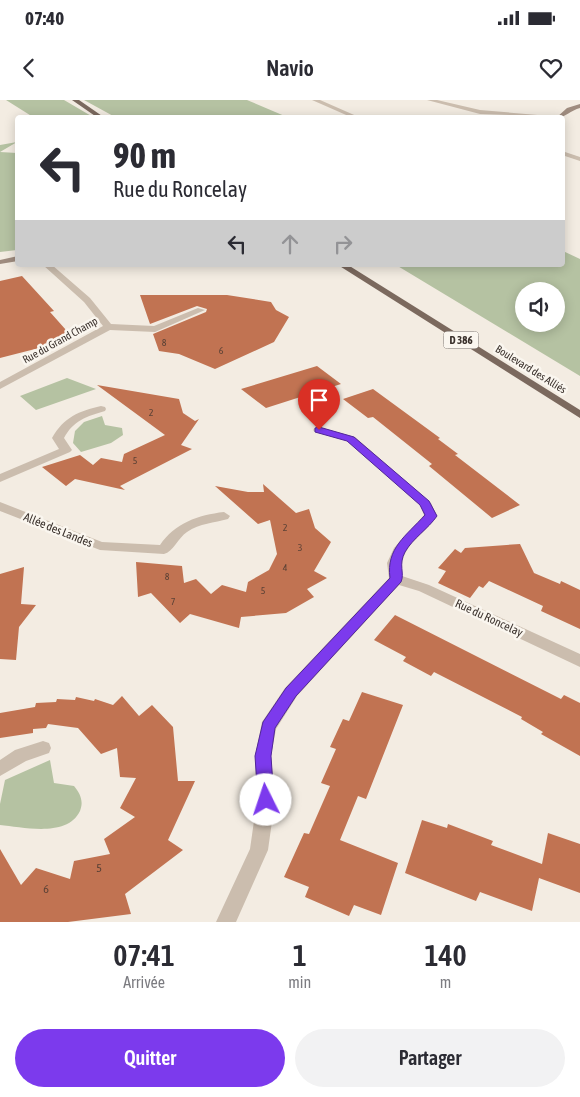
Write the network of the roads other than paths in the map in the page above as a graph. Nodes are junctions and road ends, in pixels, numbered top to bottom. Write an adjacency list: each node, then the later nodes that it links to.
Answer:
1 (75, 100): 5 (main road)
2 (315, 100): 6 (street)
3 (430, 100): 7 (street)
4 (580, 106): 8 (street)
5 (99, 115)
6 (352, 115)
7 (527, 115)
8 (560, 115)
9 (565, 154): 10 (street)
10 (580, 159)
11 (15, 259): 12 (street)
12 (0, 262)
13 (50, 267): 16 (street, Rue du Grand Champ)
14 (345, 267): 19 (main road, Boulevard des Alliés / D 386)
15 (201, 310): 16 (street)
16 (108, 326): 17 (street, Rue du Grand Champ)
17 (0, 386)
18 (101, 409): 21 (street)
19 (580, 415)
20 (319, 430): 24 (street)
21 (0, 478)
22 (0, 506): 23 (street, Allée des Landes)
23 (224, 516)
24 (396, 579): 25 (street, Rue du Roncelay); 28 (street)
25 (580, 661)
26 (43, 748): 27 (street)
27 (0, 769)
28 (231, 921)

